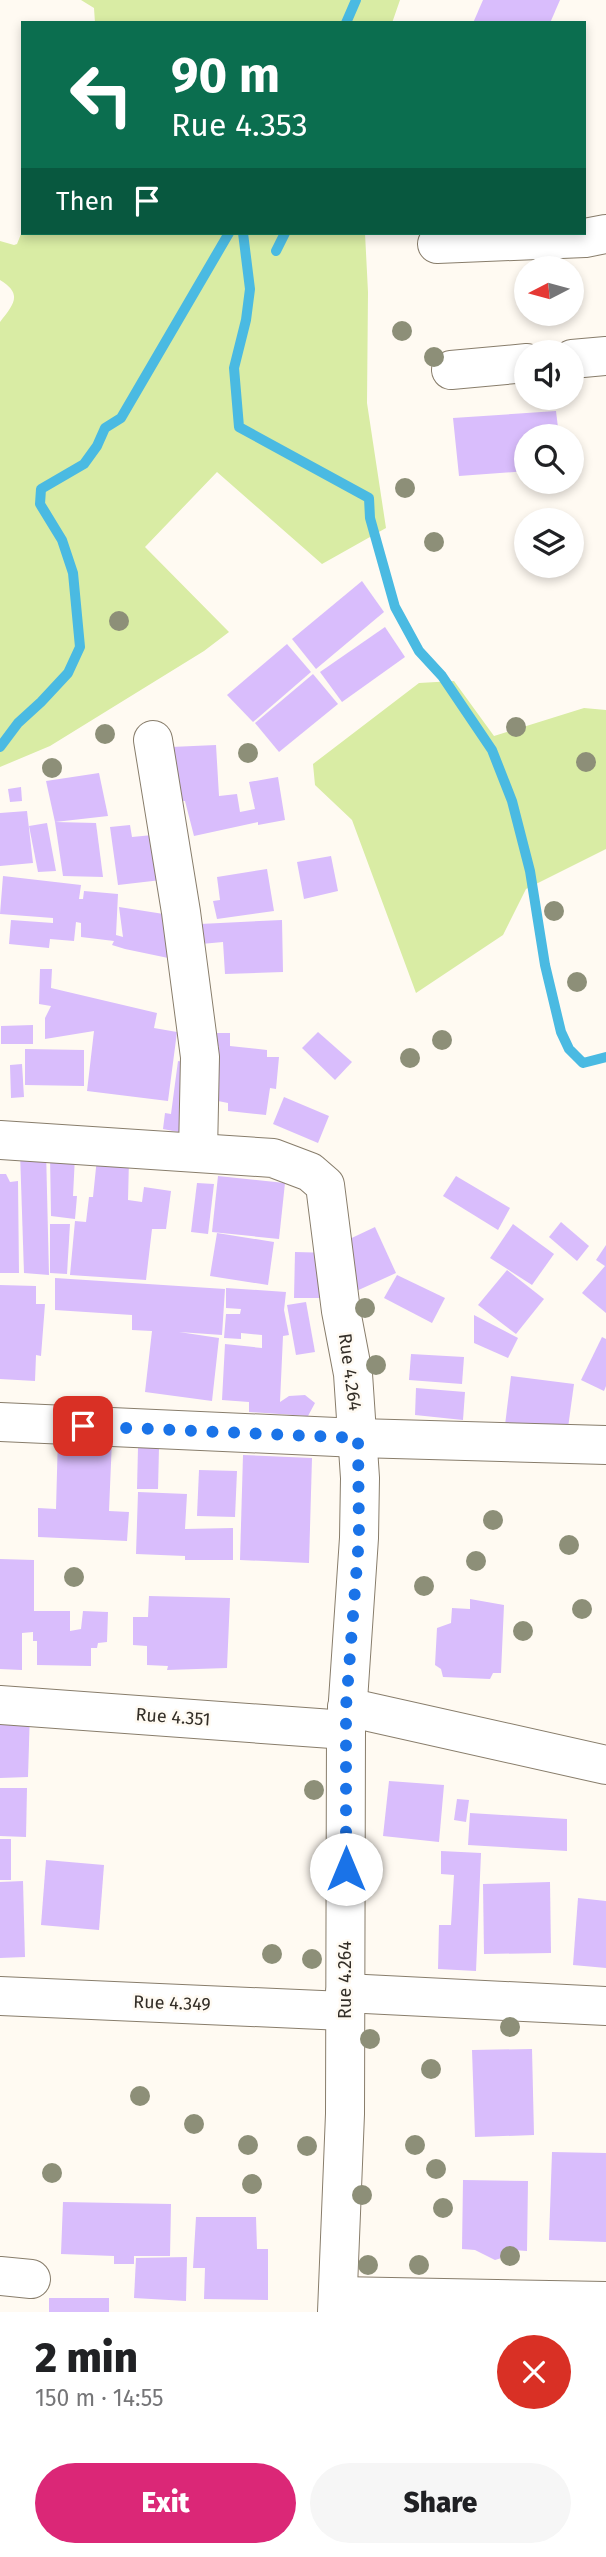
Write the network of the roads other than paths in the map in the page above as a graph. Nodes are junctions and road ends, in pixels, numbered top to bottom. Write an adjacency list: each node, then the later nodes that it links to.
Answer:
1 (606, 234): 2 (street)
2 (438, 244)
3 (606, 356): 4 (street)
4 (584, 358)
5 (514, 364): 6 (street)
6 (451, 370)
7 (153, 740): 9 (street)
8 (0, 1140): 9 (street, Rue 4.264)
9 (198, 1152): 11 (street, Rue 4.264)
10 (0, 1422): 11 (street)
11 (358, 1438): 12 (street); 14 (street, Rue 4.264)
12 (606, 1446)
13 (0, 1704): 14 (street, Rue 4.351)
14 (346, 1719): 15 (street, Rue 4.351); 17 (street, Rue 4.264)
15 (606, 1765)
16 (0, 1996): 17 (street, Rue 4.349)
17 (344, 2002): 18 (street, Rue 4.349); 20 (street, Rue 4.264)
18 (606, 2006)
19 (606, 2301): 20 (street)
20 (338, 2304)

